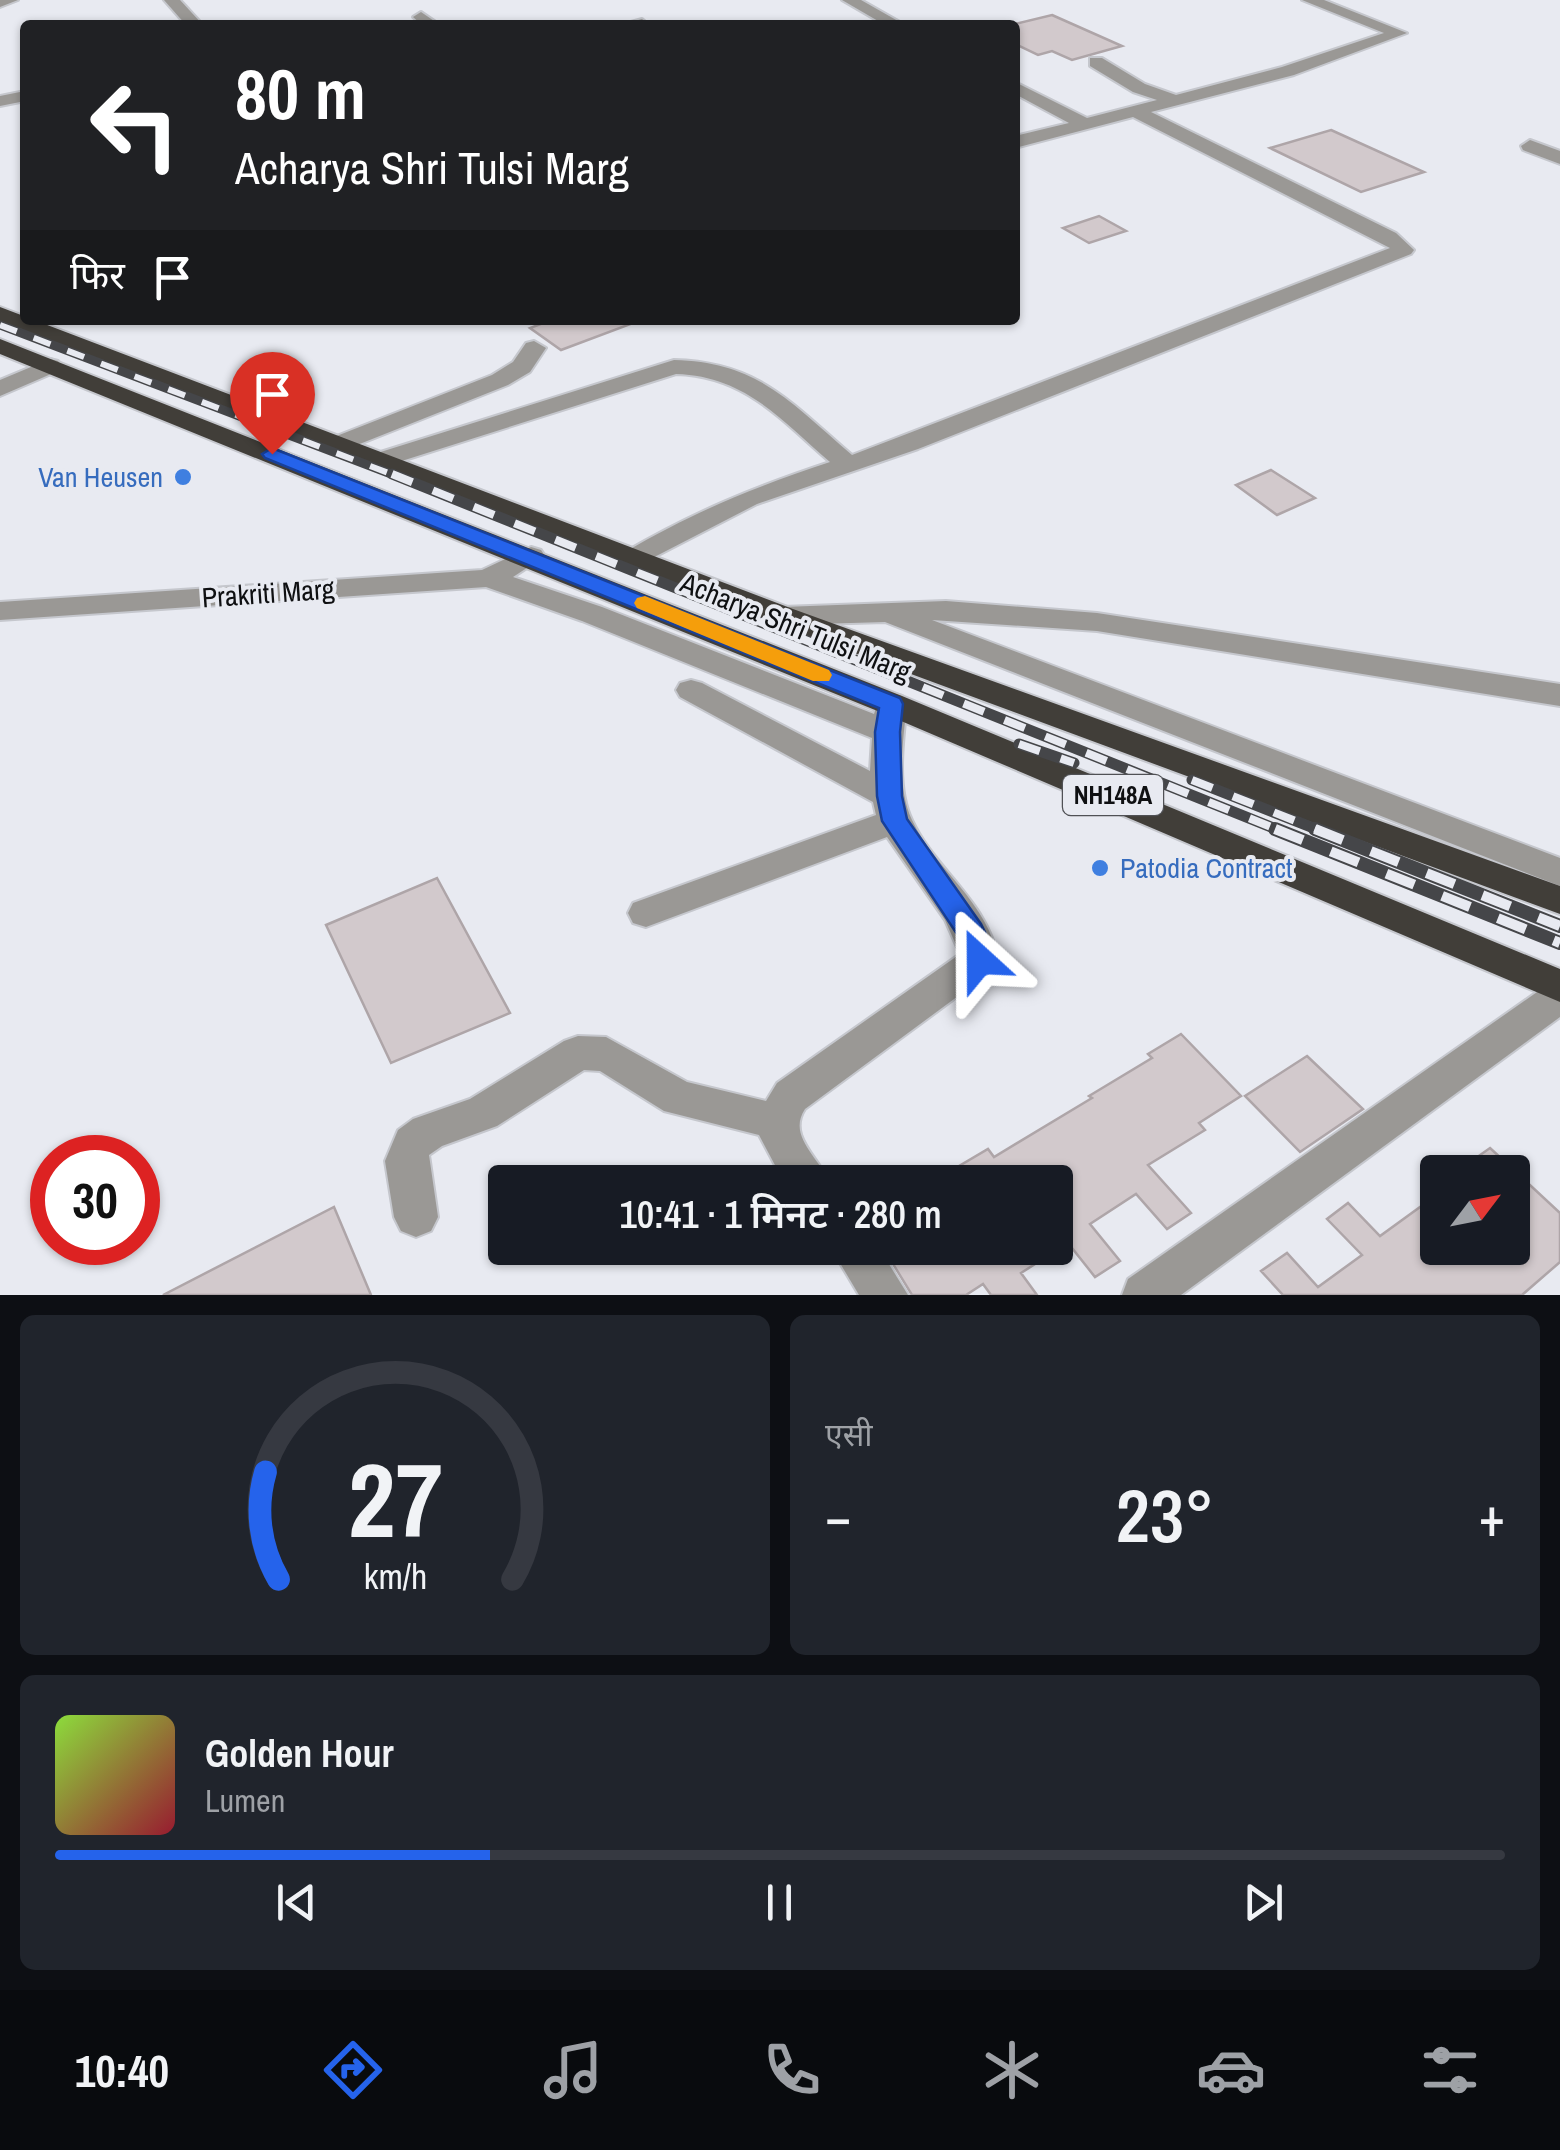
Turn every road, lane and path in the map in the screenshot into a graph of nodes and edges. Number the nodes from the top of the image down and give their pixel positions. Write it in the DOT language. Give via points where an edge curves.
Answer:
graph roads {
  1 [pos="10,0"];
  2 [pos="172,0"];
  3 [pos="850,0"];
  4 [pos="1310,0"];
  5 [pos="0,2"];
  6 [pos="190,20"];
  7 [pos="888,20"];
  8 [pos="1096,62"];
  9 [pos="1020,90"];
  10 [pos="1178,101"];
  11 [pos="1135,112"];
  12 [pos="1084,124"];
  13 [pos="1020,141"];
  14 [pos="1530,146"];
  15 [pos="1560,158"];
  16 [pos="43,325"];
  17 [pos="0,346"];
  18 [pos="534,348"];
  19 [pos="50,366"];
  20 [pos="0,389"];
  21 [pos="338,444"];
  22 [pos="380,460"];
  23 [pos="849,465"];
  24 [pos="556,527"];
  25 [pos="531,556"];
  26 [pos="635,558"];
  27 [pos="488,578"];
  28 [pos="0,611"];
  29 [pos="881,611"];
  30 [pos="784,616"];
  31 [pos="691,690"];
  32 [pos="1560,695"];
  33 [pos="890,718"];
  34 [pos="892,809"];
  35 [pos="1560,872"];
  36 [pos="1560,900"];
  37 [pos="646,913"];
  38 [pos="1560,986"];
  39 [pos="1560,996"];
  40 [pos="775,1121"];
  41 [pos="797,1165"];
  42 [pos="416,1216"];
  43 [pos="865,1265"];
  44 [pos="886,1295"];
  45 [pos="1144,1295"];
  1 -- 5 [label="street"];
  2 -- 6 [label="street"];
  3 -- 7 [label="street"];
  4 -- 10 [label="street" via="1400,33"];
  8 -- 10 [label="street" via="1138,88"];
  9 -- 12 [label="street"];
  10 -- 11 [label="street"];
  11 -- 12 [label="street"];
  11 -- 23 [label="street" via="1404,250"];
  12 -- 13 [label="street"];
  14 -- 15 [label="street"];
  16 -- 21 [label="highway, Acharya Shri Tulsi Marg / NH148A"];
  17 -- 19 [label="highway, Acharya Shri Tulsi Marg / NH148A"];
  18 -- 21 [label="street" via="522,367 500,380"];
  19 -- 20 [label="street"];
  19 -- 25 [label="highway, Acharya Shri Tulsi Marg / NH148A"];
  21 -- 22 [label="highway, Acharya Shri Tulsi Marg / NH148A"];
  22 -- 23 [label="street" via="687,366 756,386"];
  22 -- 24 [label="highway, Acharya Shri Tulsi Marg / NH148A"];
  23 -- 26 [label="street" via="727,508"];
  24 -- 25 [label="highway"];
  24 -- 26 [label="highway, Acharya Shri Tulsi Marg / NH148A"];
  25 -- 27 [label="street, Prakriti Marg"];
  25 -- 33 [label="highway, Acharya Shri Tulsi Marg / NH148A"];
  26 -- 30 [label="highway, Acharya Shri Tulsi Marg / NH148A"];
  27 -- 28 [label="street, Prakriti Marg"];
  27 -- 33 [label="street"];
  29 -- 30 [label="street"];
  29 -- 32 [label="street" via="1097,622"];
  29 -- 35 [label="street"];
  30 -- 36 [label="highway, Acharya Shri Tulsi Marg / NH148A"];
  31 -- 34 [label="street"];
  33 -- 34 [label="street"];
  33 -- 38 [label="highway, Acharya Shri Tulsi Marg / NH148A" via="1194,828"];
  34 -- 37 [label="street"];
  34 -- 40 [label="street" via="971,932 980,960 791,1096"];
  39 -- 45 [label="street"];
  40 -- 41 [label="street"];
  40 -- 42 [label="street" via="678,1098 606,1054 578,1053 483,1113 414,1143 406,1161"];
  43 -- 44 [label="street"];
}
